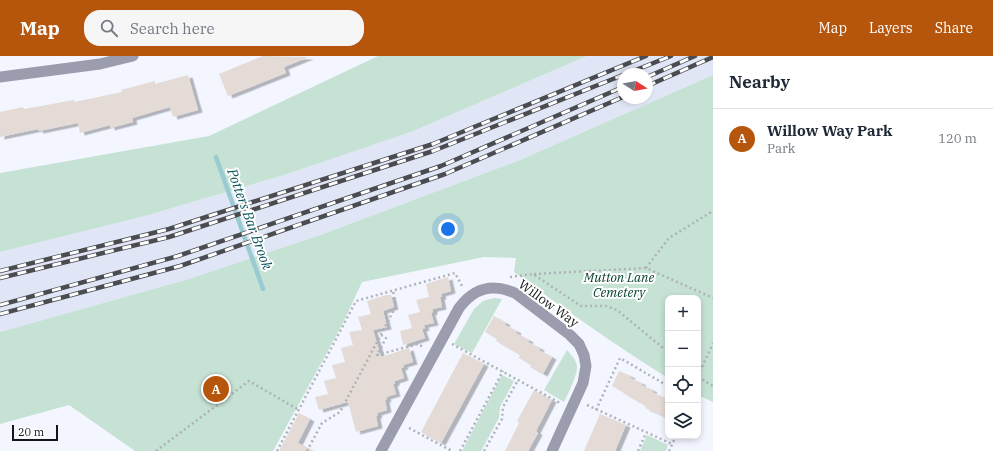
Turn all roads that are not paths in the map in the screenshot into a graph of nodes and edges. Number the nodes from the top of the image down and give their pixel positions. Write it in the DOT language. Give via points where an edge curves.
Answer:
graph roads {
  1 [pos="133,56"];
  2 [pos="0,77"];
  3 [pos="381,451"];
  4 [pos="552,451"];
  1 -- 2 [label="street" via="100,64"];
  3 -- 4 [label="street, Willow Way" via="459,308 470,296 485,288 505,289 515,293 570,335 579,344 584,355 586,366 583,383"];
}
